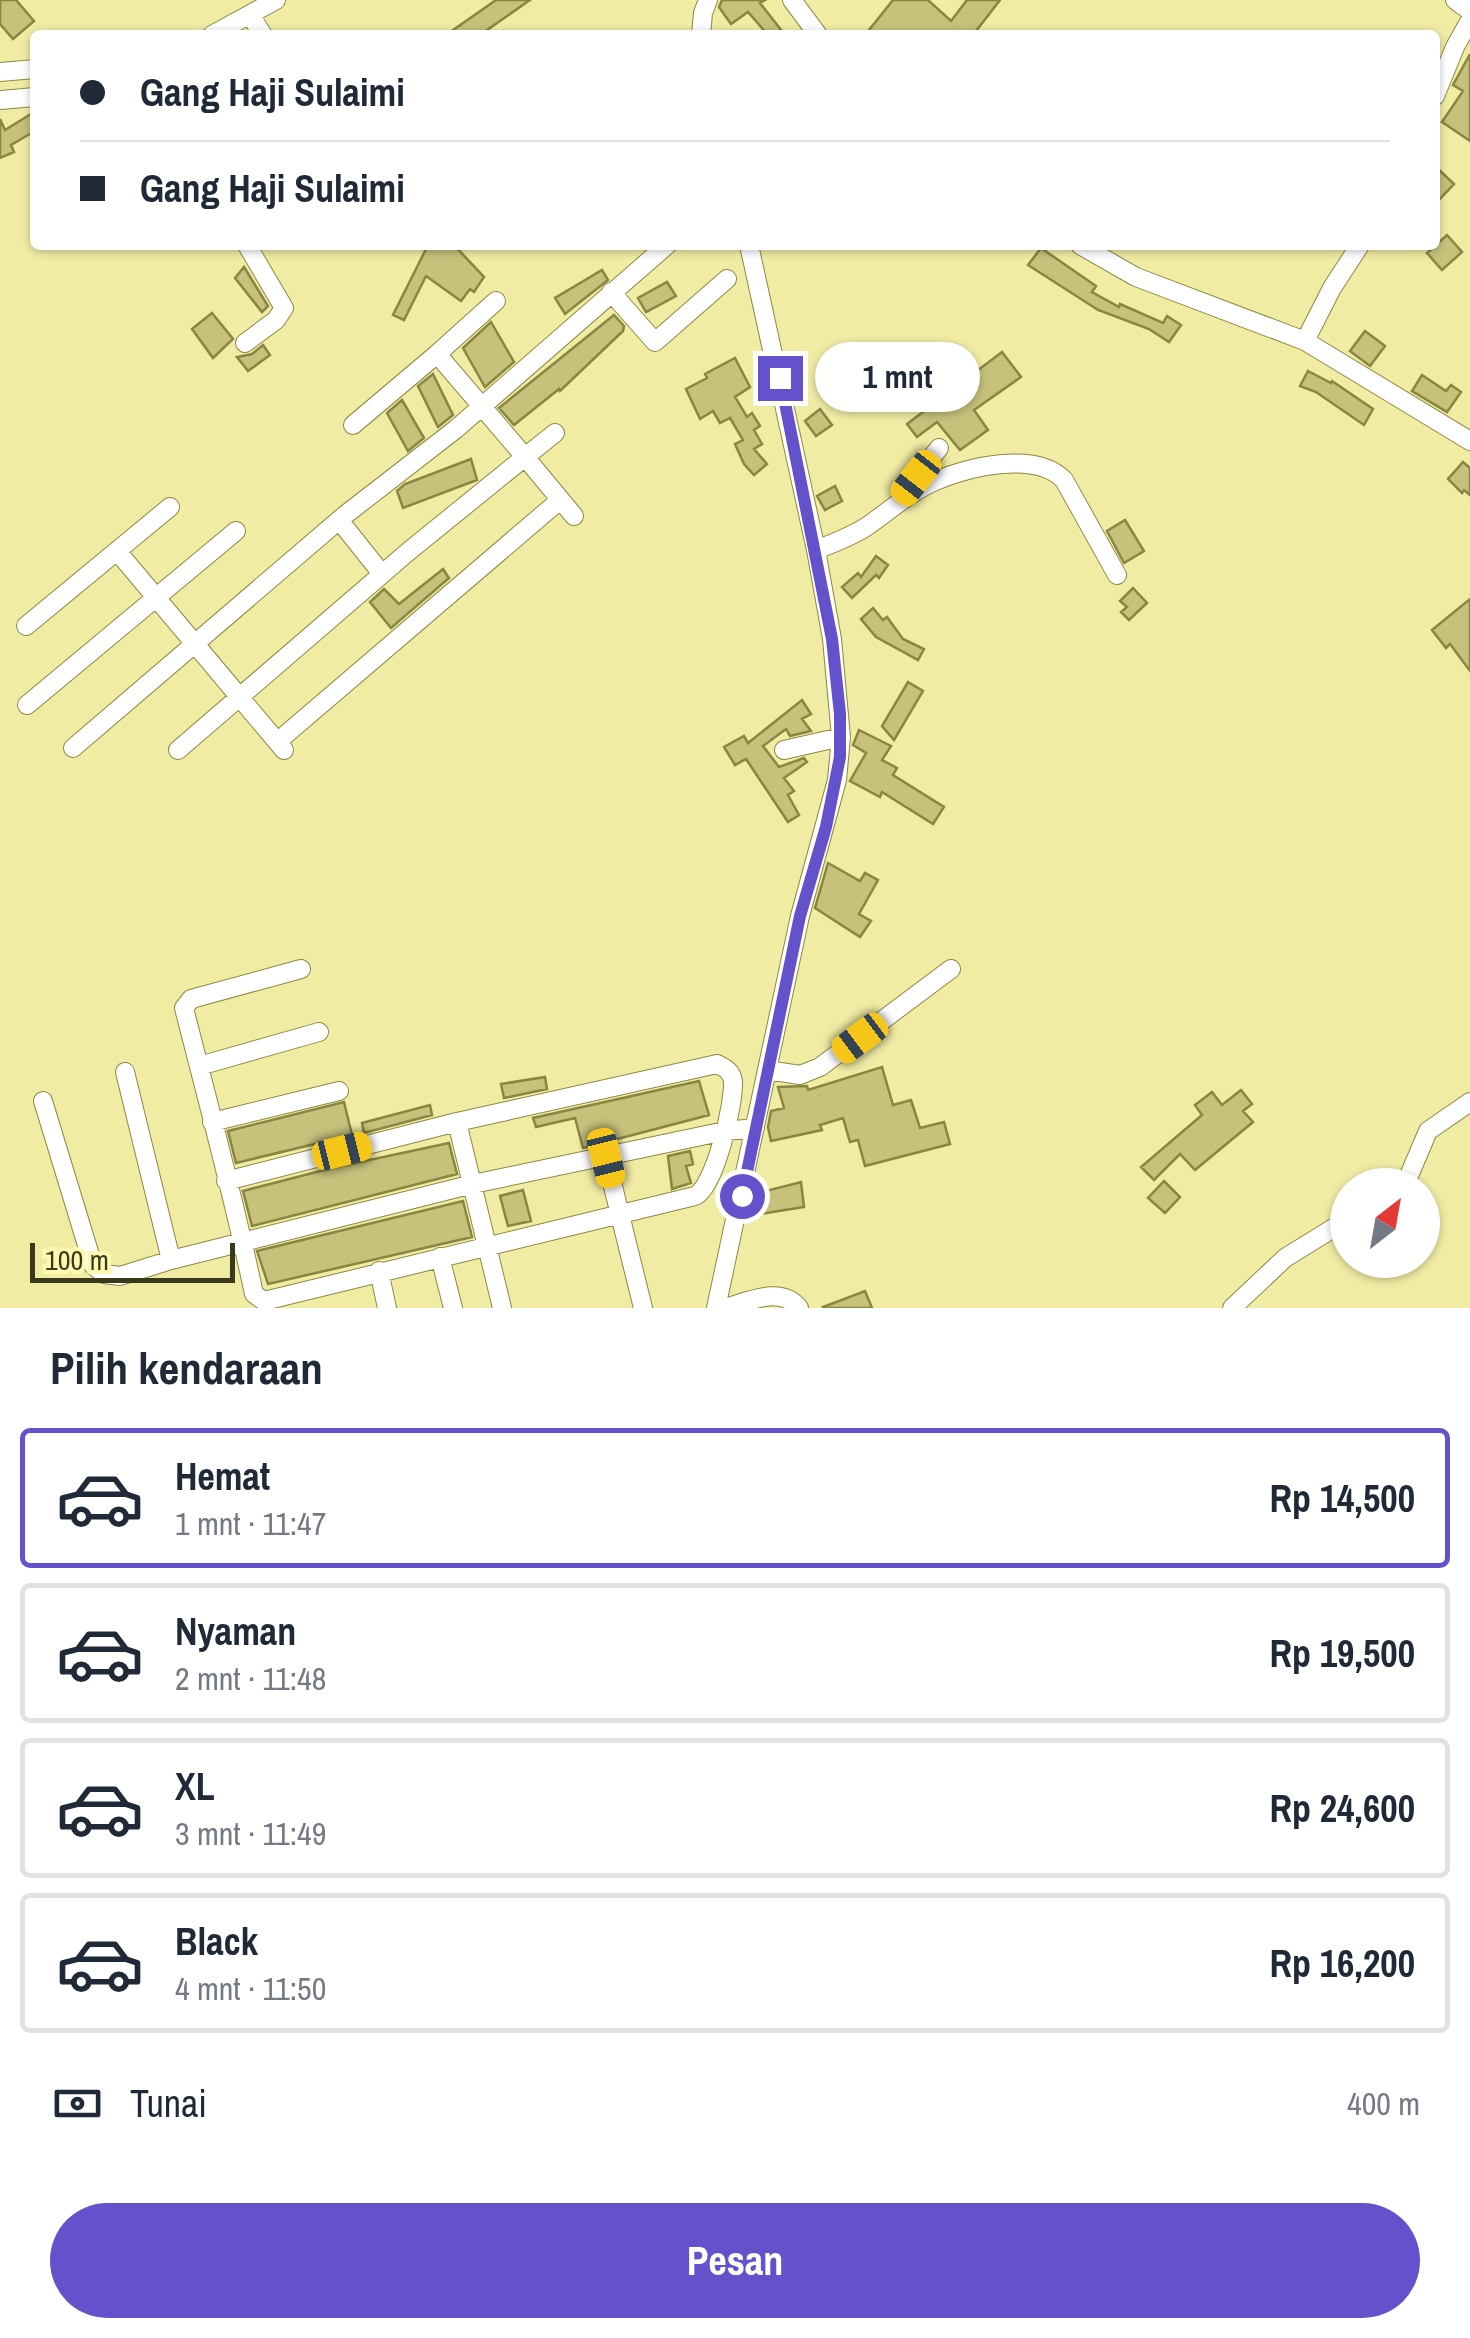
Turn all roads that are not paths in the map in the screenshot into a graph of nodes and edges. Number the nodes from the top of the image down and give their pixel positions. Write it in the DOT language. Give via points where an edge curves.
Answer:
graph roads {
  1 [pos="276,0"];
  2 [pos="708,0"];
  3 [pos="792,0"];
  4 [pos="1455,0"];
  5 [pos="1470,10"];
  6 [pos="1470,20"];
  7 [pos="257,27"];
  8 [pos="702,30"];
  9 [pos="814,30"];
  10 [pos="30,69"];
  11 [pos="0,72"];
  12 [pos="1440,84"];
  13 [pos="30,97"];
  14 [pos="0,100"];
  15 [pos="250,250"];
  16 [pos="661,250"];
  17 [pos="750,250"];
  18 [pos="1089,250"];
  19 [pos="1357,250"];
  20 [pos="727,279"];
  21 [pos="611,292"];
  22 [pos="496,301"];
  23 [pos="1305,341"];
  24 [pos="245,343"];
  25 [pos="438,354"];
  26 [pos="481,406"];
  27 [pos="353,425"];
  28 [pos="555,433"];
  29 [pos="1470,442"];
  30 [pos="939,448"];
  31 [pos="525,458"];
  32 [pos="560,500"];
  33 [pos="170,507"];
  34 [pos="892,507"];
  35 [pos="574,516"];
  36 [pos="338,520"];
  37 [pos="236,531"];
  38 [pos="816,550"];
  39 [pos="117,551"];
  40 [pos="382,574"];
  41 [pos="1117,574"];
  42 [pos="156,598"];
  43 [pos="26,626"];
  44 [pos="195,644"];
  45 [pos="241,699"];
  46 [pos="28,705"];
  47 [pos="841,737"];
  48 [pos="74,748"];
  49 [pos="178,750"];
  50 [pos="784,750"];
  51 [pos="301,969"];
  52 [pos="951,969"];
  53 [pos="320,1032"];
  54 [pos="199,1066"];
  55 [pos="767,1070"];
  56 [pos="125,1072"];
  57 [pos="339,1091"];
  58 [pos="42,1101"];
  59 [pos="1470,1102"];
  60 [pos="212,1122"];
  61 [pos="457,1122"];
  62 [pos="755,1128"];
  63 [pos="725,1131"];
  64 [pos="606,1158"];
  65 [pos="1412,1168"];
  66 [pos="226,1181"];
  67 [pos="473,1184"];
  68 [pos="620,1215"];
  69 [pos="1330,1230"];
  70 [pos="243,1243"];
  71 [pos="488,1246"];
  72 [pos="440,1257"];
  73 [pos="171,1260"];
  74 [pos="379,1271"];
  75 [pos="387,1308"];
  76 [pos="453,1308"];
  77 [pos="502,1308"];
  78 [pos="643,1308"];
  79 [pos="720,1308"];
  80 [pos="800,1308"];
  81 [pos="1232,1308"];
  1 -- 7 [label="street"];
  2 -- 8 [label="street"];
  3 -- 9 [label="street"];
  4 -- 5 [label="street"];
  6 -- 12 [label="street"];
  10 -- 11 [label="street"];
  13 -- 14 [label="street"];
  15 -- 24 [label="street" via="284,308"];
  16 -- 21 [label="street"];
  17 -- 38 [label="street"];
  18 -- 23 [label="street" via="1136,277"];
  19 -- 23 [label="street"];
  20 -- 21 [label="street" via="656,342"];
  21 -- 26 [label="street"];
  22 -- 25 [label="street"];
  23 -- 29 [label="street"];
  25 -- 26 [label="street"];
  25 -- 27 [label="street"];
  26 -- 31 [label="street"];
  26 -- 36 [label="street"];
  28 -- 31 [label="street"];
  30 -- 34 [label="street"];
  31 -- 32 [label="street"];
  31 -- 40 [label="street"];
  32 -- 35 [label="street"];
  32 -- 45 [label="street" via="281,746"];
  33 -- 39 [label="street"];
  34 -- 38 [label="street"];
  34 -- 41 [label="street" via="949,476 1018,462 1044,465 1064,480"];
  36 -- 40 [label="street"];
  36 -- 44 [label="street"];
  37 -- 42 [label="street"];
  38 -- 47 [label="street"];
  39 -- 42 [label="street"];
  39 -- 43 [label="street"];
  40 -- 45 [label="street"];
  42 -- 44 [label="street"];
  42 -- 46 [label="street"];
  44 -- 45 [label="street"];
  44 -- 48 [label="street"];
  45 -- 49 [label="street"];
  47 -- 50 [label="street"];
  47 -- 55 [label="street" via="837,780"];
  51 -- 54 [label="street" via="186,1002"];
  52 -- 55 [label="street" via="820,1068 800,1074"];
  53 -- 54 [label="street"];
  54 -- 60 [label="street"];
  55 -- 62 [label="street"];
  56 -- 73 [label="street"];
  57 -- 60 [label="street"];
  58 -- 73 [label="street" via="93,1265 120,1276"];
  59 -- 65 [label="street" via="1428,1132"];
  60 -- 66 [label="street"];
  61 -- 63 [label="street" via="717,1064 733,1082"];
  61 -- 66 [label="street"];
  61 -- 67 [label="street"];
  62 -- 63 [label="street"];
  62 -- 79 [label="street"];
  63 -- 64 [label="street"];
  63 -- 68 [label="street" via="702,1193"];
  64 -- 67 [label="street"];
  64 -- 68 [label="street"];
  66 -- 70 [label="street"];
  67 -- 70 [label="street"];
  67 -- 71 [label="street"];
  68 -- 71 [label="street"];
  68 -- 78 [label="street"];
  69 -- 81 [label="street" via="1286,1258"];
  70 -- 73 [label="street"];
  70 -- 74 [label="street" via="254,1294 264,1301"];
  71 -- 72 [label="street"];
  71 -- 77 [label="street"];
  72 -- 74 [label="street"];
  72 -- 76 [label="street"];
  74 -- 75 [label="street"];
  79 -- 80 [label="street" via="776,1295"];
}
